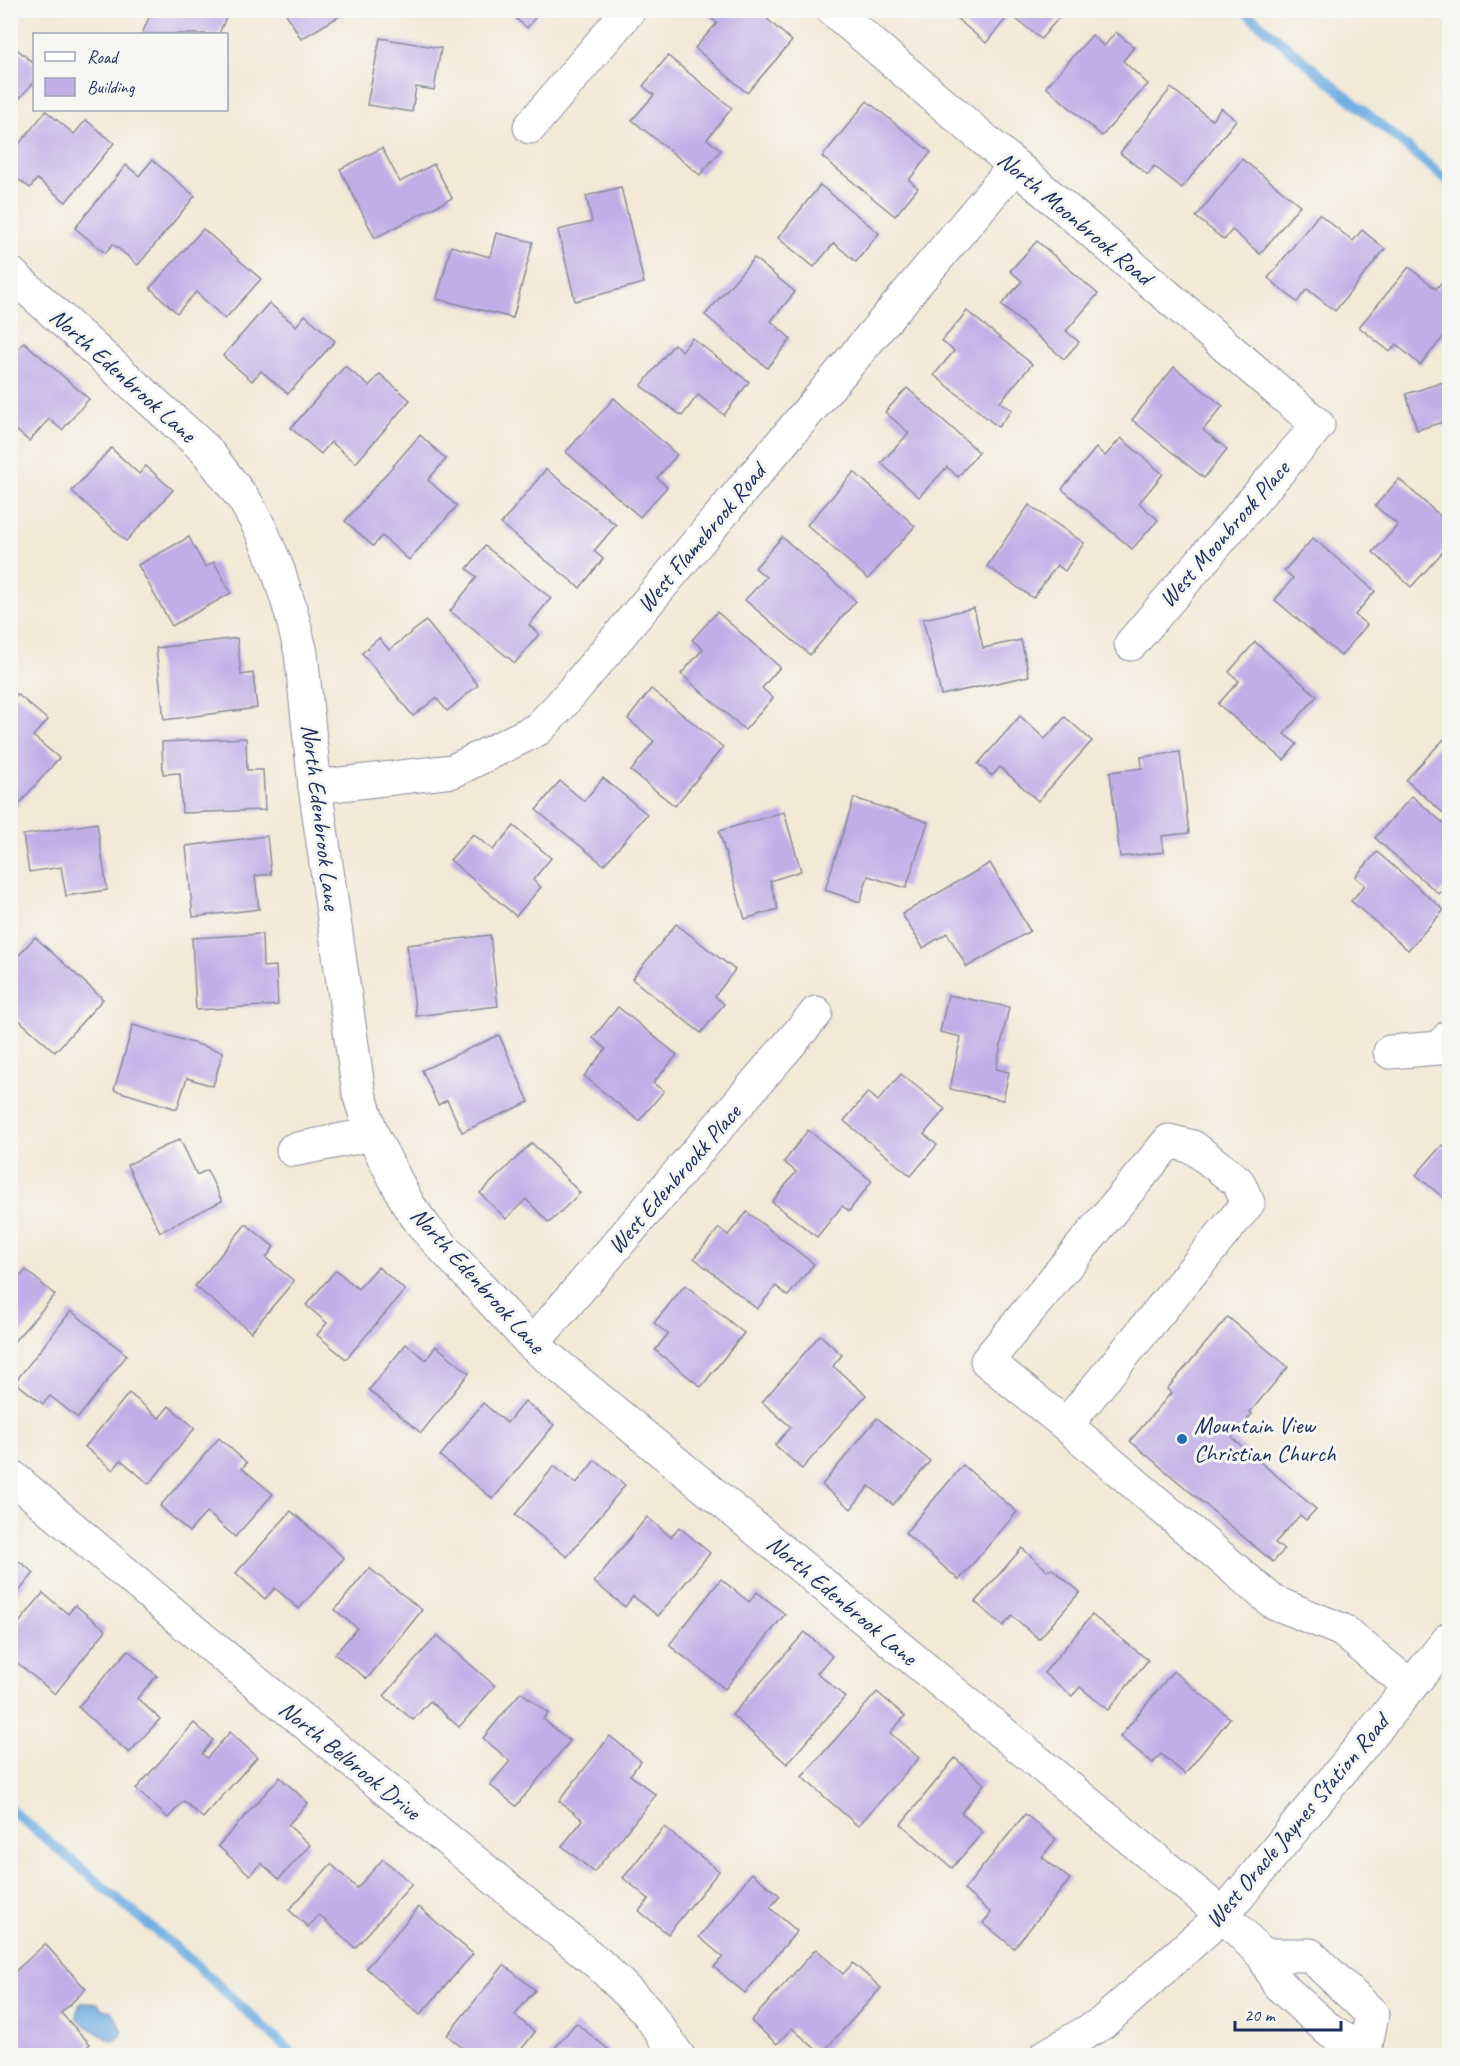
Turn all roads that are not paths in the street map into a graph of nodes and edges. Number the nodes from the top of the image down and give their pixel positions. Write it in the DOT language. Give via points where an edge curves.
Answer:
graph roads {
  1 [pos="629,10"];
  2 [pos="833,10"];
  3 [pos="530,127"];
  4 [pos="1014,166"];
  5 [pos="10,273"];
  6 [pos="1318,425"];
  7 [pos="1131,644"];
  8 [pos="315,787"];
  9 [pos="816,1013"];
  10 [pos="1449,1036"];
  11 [pos="1390,1052"];
  12 [pos="372,1134"];
  13 [pos="293,1150"];
  14 [pos="532,1344"];
  15 [pos="1066,1425"];
  16 [pos="10,1475"];
  17 [pos="1449,1638"];
  18 [pos="1410,1686"];
  19 [pos="1223,1915"];
  20 [pos="1263,1955"];
  21 [pos="1366,2053"];
  22 [pos="678,2055"];
  23 [pos="1046,2055"];
  1 -- 3 [label="street"];
  2 -- 4 [label="street, North Moonbrook Road"];
  4 -- 6 [label="street, North Moonbrook Road"];
  4 -- 8 [label="street, West Flamebrook Road" via="538,729 453,771"];
  5 -- 8 [label="street, North Edenbrook Lane" via="205,449 245,501 278,570 291,612 301,653"];
  6 -- 7 [label="street, West Moonbrook Place"];
  8 -- 12 [label="street, North Edenbrook Lane" via="359,1094"];
  9 -- 14 [label="street, West Edenbrookk Place"];
  10 -- 11 [label="street" via="1439,1048"];
  12 -- 13 [label="street"];
  12 -- 14 [label="street, North Edenbrook Lane" via="409,1206 426,1229"];
  14 -- 19 [label="street, North Edenbrook Lane"];
  15 -- 15 [label="street" via="1248,1203 1238,1182 1193,1147 1169,1141 987,1361"];
  15 -- 18 [label="street" via="1274,1602 1342,1630"];
  16 -- 22 [label="street, North Belbrook Drive" via="599,1964 646,2010"];
  17 -- 18 [label="street, West Oracle Jaynes Station Road"];
  18 -- 19 [label="street, West Oracle Jaynes Station Road"];
  19 -- 20 [label="street, North Edenbrook Lane"];
  19 -- 23 [label="street, West Oracle Jaynes Station Road" via="1102,2023"];
  20 -- 21 [label="street, North Edenbrook Lane" via="1278,1984 1331,2032"];
  20 -- 21 [label="street" via="1310,1955 1372,2014"];
}
